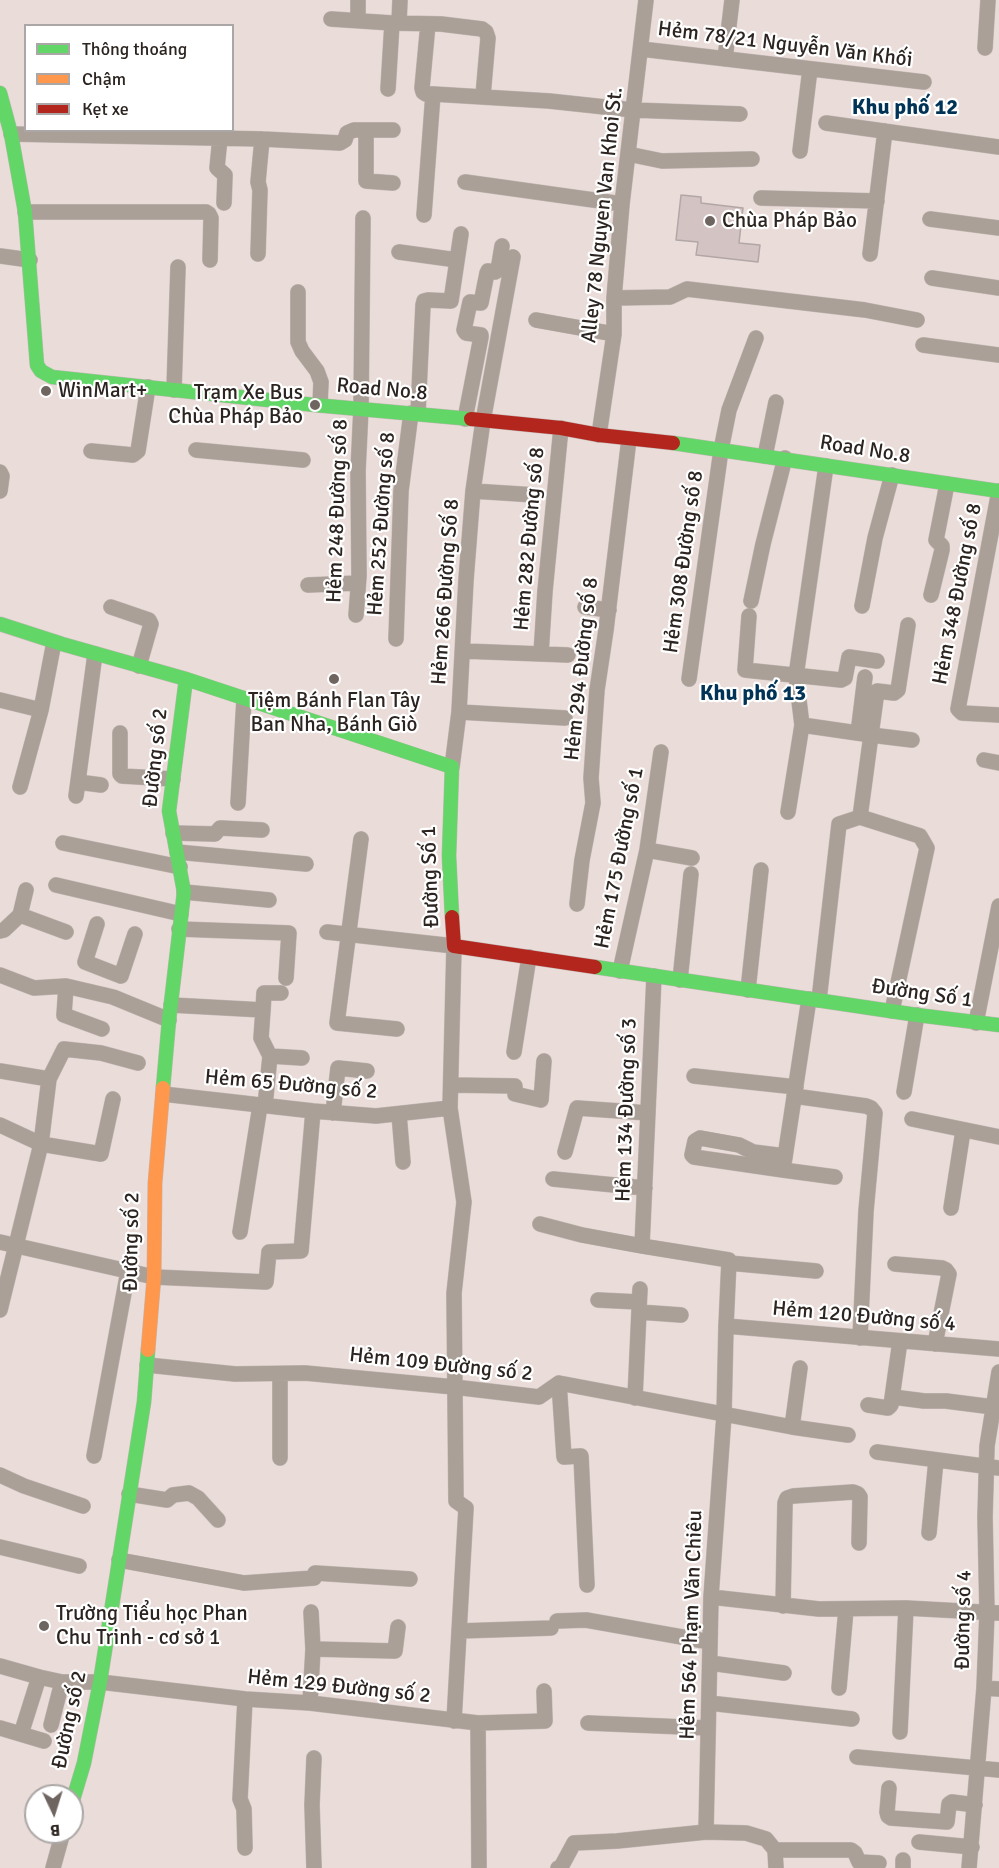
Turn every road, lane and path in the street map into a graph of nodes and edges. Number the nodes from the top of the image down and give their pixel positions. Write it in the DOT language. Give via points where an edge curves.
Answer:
graph roads {
  1 [pos="358,0"];
  2 [pos="400,0"];
  3 [pos="646,0"];
  4 [pos="732,0"];
  5 [pos="988,0"];
  6 [pos="331,19"];
  7 [pos="358,20"];
  8 [pos="396,23"];
  9 [pos="428,24"];
  10 [pos="985,48"];
  11 [pos="641,49"];
  12 [pos="725,59"];
  13 [pos="810,69"];
  14 [pos="924,82"];
  15 [pos="388,89"];
  16 [pos="0,93"];
  17 [pos="433,94"];
  18 [pos="483,96"];
  19 [pos="633,110"];
  20 [pos="740,114"];
  21 [pos="826,123"];
  22 [pos="366,130"];
  23 [pos="393,130"];
  24 [pos="885,131"];
  25 [pos="11,134"];
  26 [pos="220,138"];
  27 [pos="262,140"];
  28 [pos="999,147"];
  29 [pos="800,151"];
  30 [pos="628,154"];
  31 [pos="752,159"];
  32 [pos="465,182"];
  33 [pos="393,183"];
  34 [pos="761,198"];
  35 [pos="877,201"];
  36 [pos="224,203"];
  37 [pos="622,204"];
  38 [pos="25,212"];
  39 [pos="424,214"];
  40 [pos="363,218"];
  41 [pos="930,219"];
  42 [pos="999,228"];
  43 [pos="461,234"];
  44 [pos="502,246"];
  45 [pos="399,252"];
  46 [pos="258,254"];
  47 [pos="870,254"];
  48 [pos="0,256"];
  49 [pos="513,257"];
  50 [pos="30,260"];
  51 [pos="210,260"];
  52 [pos="457,260"];
  53 [pos="178,267"];
  54 [pos="932,278"];
  55 [pos="999,288"];
  56 [pos="298,292"];
  57 [pos="614,298"];
  58 [pos="536,320"];
  59 [pos="917,320"];
  60 [pos="614,334"];
  61 [pos="756,338"];
  62 [pos="923,345"];
  63 [pos="999,355"];
  64 [pos="148,387"];
  65 [pos="174,390"];
  66 [pos="776,402"];
  67 [pos="320,405"];
  68 [pos="362,408"];
  69 [pos="415,413"];
  70 [pos="465,419"];
  71 [pos="483,421"];
  72 [pos="561,428"];
  73 [pos="599,435"];
  74 [pos="629,439"];
  75 [pos="196,450"];
  76 [pos="721,450"];
  77 [pos="91,451"];
  78 [pos="765,456"];
  79 [pos="785,458"];
  80 [pos="303,460"];
  81 [pos="825,466"];
  82 [pos="0,472"];
  83 [pos="892,475"];
  84 [pos="947,484"];
  85 [pos="0,491"];
  86 [pos="473,491"];
  87 [pos="999,491"];
  88 [pos="535,495"];
  89 [pos="358,583"];
  90 [pos="308,585"];
  91 [pos="931,595"];
  92 [pos="862,606"];
  93 [pos="111,607"];
  94 [pos="585,608"];
  95 [pos="609,610"];
  96 [pos="356,615"];
  97 [pos="0,624"];
  98 [pos="908,625"];
  99 [pos="396,639"];
  100 [pos="54,642"];
  101 [pos="463,651"];
  102 [pos="95,654"];
  103 [pos="541,654"];
  104 [pos="568,655"];
  105 [pos="877,661"];
  106 [pos="139,666"];
  107 [pos="796,676"];
  108 [pos="865,677"];
  109 [pos="186,679"];
  110 [pos="689,679"];
  111 [pos="244,699"];
  112 [pos="0,700"];
  113 [pos="41,710"];
  114 [pos="459,712"];
  115 [pos="999,716"];
  116 [pos="565,718"];
  117 [pos="802,725"];
  118 [pos="120,733"];
  119 [pos="864,734"];
  120 [pos="912,740"];
  121 [pos="661,752"];
  122 [pos="452,767"];
  123 [pos="173,779"];
  124 [pos="101,785"];
  125 [pos="20,787"];
  126 [pos="238,803"];
  127 [pos="788,812"];
  128 [pos="860,818"];
  129 [pos="262,830"];
  130 [pos="173,832"];
  131 [pos="361,839"];
  132 [pos="63,843"];
  133 [pos="647,850"];
  134 [pos="692,858"];
  135 [pos="178,860"];
  136 [pos="306,864"];
  137 [pos="760,870"];
  138 [pos="691,874"];
  139 [pos="56,885"];
  140 [pos="26,891"];
  141 [pos="184,892"];
  142 [pos="269,900"];
  143 [pos="577,904"];
  144 [pos="999,906"];
  145 [pos="20,915"];
  146 [pos="180,922"];
  147 [pos="97,924"];
  148 [pos="0,931"];
  149 [pos="66,932"];
  150 [pos="327,932"];
  151 [pos="135,934"];
  152 [pos="349,935"];
  153 [pos="454,946"];
  154 [pos="530,957"];
  155 [pos="620,971"];
  156 [pos="0,975"];
  157 [pos="121,976"];
  158 [pos="654,976"];
  159 [pos="680,980"];
  160 [pos="66,986"];
  161 [pos="748,990"];
  162 [pos="113,997"];
  163 [pos="814,1000"];
  164 [pos="263,1010"];
  165 [pos="892,1011"];
  166 [pos="170,1012"];
  167 [pos="917,1015"];
  168 [pos="976,1023"];
  169 [pos="999,1025"];
  170 [pos="102,1029"];
  171 [pos="397,1029"];
  172 [pos="514,1052"];
  173 [pos="270,1056"];
  174 [pos="302,1058"];
  175 [pos="544,1060"];
  176 [pos="138,1063"];
  177 [pos="0,1071"];
  178 [pos="367,1071"];
  179 [pos="694,1076"];
  180 [pos="48,1079"];
  181 [pos="451,1085"];
  182 [pos="795,1092"];
  183 [pos="904,1092"];
  184 [pos="163,1094"];
  185 [pos="113,1099"];
  186 [pos="262,1106"];
  187 [pos="450,1108"];
  188 [pos="313,1112"];
  189 [pos="333,1113"];
  190 [pos="648,1113"];
  191 [pos="399,1114"];
  192 [pos="912,1119"];
  193 [pos="0,1125"];
  194 [pos="963,1131"];
  195 [pos="999,1137"];
  196 [pos="41,1144"];
  197 [pos="565,1152"];
  198 [pos="403,1162"];
  199 [pos="784,1163"];
  200 [pos="835,1177"];
  201 [pos="553,1179"];
  202 [pos="645,1188"];
  203 [pos="951,1208"];
  204 [pos="540,1224"];
  205 [pos="240,1232"];
  206 [pos="0,1242"];
  207 [pos="16,1246"];
  208 [pos="642,1246"];
  209 [pos="729,1263"];
  210 [pos="895,1264"];
  211 [pos="128,1271"];
  212 [pos="816,1271"];
  213 [pos="154,1277"];
  214 [pos="598,1300"];
  215 [pos="639,1301"];
  216 [pos="0,1310"];
  217 [pos="681,1315"];
  218 [pos="726,1326"];
  219 [pos="860,1338"];
  220 [pos="900,1341"];
  221 [pos="935,1344"];
  222 [pos="999,1349"];
  223 [pos="147,1365"];
  224 [pos="800,1368"];
  225 [pos="999,1372"];
  226 [pos="280,1374"];
  227 [pos="559,1383"];
  228 [pos="454,1387"];
  229 [pos="892,1397"];
  230 [pos="635,1398"];
  231 [pos="868,1405"];
  232 [pos="995,1410"];
  233 [pos="724,1415"];
  234 [pos="792,1427"];
  235 [pos="848,1435"];
  236 [pos="877,1452"];
  237 [pos="94,1456"];
  238 [pos="280,1458"];
  239 [pos="936,1460"];
  240 [pos="992,1467"];
  241 [pos="0,1475"];
  242 [pos="129,1494"];
  243 [pos="83,1506"];
  244 [pos="992,1518"];
  245 [pos="218,1520"];
  246 [pos="929,1533"];
  247 [pos="859,1543"];
  248 [pos="0,1547"];
  249 [pos="119,1560"];
  250 [pos="79,1566"];
  251 [pos="410,1580"];
  252 [pos="587,1585"];
  253 [pos="711,1597"];
  254 [pos="783,1606"];
  255 [pos="906,1608"];
  256 [pos="846,1609"];
  257 [pos="311,1612"];
  258 [pos="993,1612"];
  259 [pos="398,1627"];
  260 [pos="459,1631"];
  261 [pos="710,1642"];
  262 [pos="314,1648"];
  263 [pos="710,1663"];
  264 [pos="0,1666"];
  265 [pos="784,1673"];
  266 [pos="39,1677"];
  267 [pos="62,1682"];
  268 [pos="99,1682"];
  269 [pos="839,1688"];
  270 [pos="991,1688"];
  271 [pos="544,1691"];
  272 [pos="245,1699"];
  273 [pos="310,1703"];
  274 [pos="709,1703"];
  275 [pos="852,1719"];
  276 [pos="454,1721"];
  277 [pos="478,1723"];
  278 [pos="588,1723"];
  279 [pos="51,1725"];
  280 [pos="0,1728"];
  281 [pos="708,1728"];
  282 [pos="900,1732"];
  283 [pos="21,1734"];
  284 [pos="44,1741"];
  285 [pos="857,1757"];
  286 [pos="314,1758"];
  287 [pos="977,1768"];
  288 [pos="999,1770"];
  289 [pos="78,1784"];
  290 [pos="889,1788"];
  291 [pos="975,1805"];
  292 [pos="706,1832"];
  293 [pos="919,1842"];
  294 [pos="60,1844"];
  295 [pos="972,1847"];
  296 [pos="245,1848"];
  297 [pos="775,1850"];
  298 [pos="879,1863"];
  299 [pos="53,1868"];
  300 [pos="314,1868"];
  301 [pos="479,1868"];
  302 [pos="558,1868"];
  303 [pos="776,1868"];
  304 [pos="969,1868"];
  1 -- 7 [label="street"];
  2 -- 8 [label="street"];
  3 -- 11 [label="street, Alley 78 Nguyen Van Khoi St."];
  4 -- 12 [label="street"];
  5 -- 10 [label="street"];
  6 -- 7 [label="street"];
  7 -- 8 [label="street"];
  8 -- 9 [label="street"];
  8 -- 15 [label="street"];
  9 -- 17 [label="street" via="422,88 426,94"];
  9 -- 18 [label="street" via="486,32"];
  11 -- 12 [label="street, Hẻm 78/21 Nguyễn Văn Khối"];
  11 -- 19 [label="street, Alley 78 Nguyen Van Khoi St."];
  12 -- 13 [label="street, Hẻm 78/21 Nguyễn Văn Khối"];
  13 -- 14 [label="street, Hẻm 78/21 Nguyễn Văn Khối"];
  13 -- 29 [label="street"];
  16 -- 25 [label="street, Road No.8"];
  17 -- 18 [label="street"];
  17 -- 39 [label="street"];
  18 -- 19 [label="street"];
  19 -- 20 [label="street"];
  19 -- 30 [label="street, Alley 78 Nguyen Van Khoi St."];
  21 -- 24 [label="street"];
  22 -- 23 [label="street"];
  22 -- 27 [label="street" via="347,133 340,143"];
  22 -- 33 [label="street" via="366,181"];
  24 -- 28 [label="street"];
  24 -- 35 [label="street"];
  25 -- 26 [label="street"];
  25 -- 38 [label="street, Road No.8"];
  26 -- 27 [label="street"];
  26 -- 36 [label="street" via="217,168 225,175"];
  27 -- 46 [label="street"];
  30 -- 31 [label="street" via="662,161"];
  30 -- 37 [label="street, Alley 78 Nguyen Van Khoi St."];
  32 -- 37 [label="street"];
  34 -- 35 [label="street"];
  35 -- 47 [label="street"];
  37 -- 57 [label="street, Alley 78 Nguyen Van Khoi St."];
  38 -- 50 [label="street, Road No.8"];
  38 -- 51 [label="street" via="206,212 211,218"];
  40 -- 68 [label="street, Hẻm 248 Đường số 8"];
  41 -- 42 [label="street"];
  43 -- 52 [label="street"];
  44 -- 70 [label="street" via="498,270 486,273 481,302 470,302 464,330 482,337"];
  45 -- 52 [label="street"];
  48 -- 50 [label="street"];
  49 -- 71 [label="street, Hẻm 266 Đường Số 8"];
  50 -- 64 [label="street, Road No.8" via="37,365 41,371 52,377"];
  52 -- 69 [label="street, Hẻm 252 Đường số 8" via="451,301 424,301"];
  53 -- 65 [label="street"];
  54 -- 55 [label="street"];
  56 -- 67 [label="street" via="298,342 317,370"];
  57 -- 59 [label="street" via="670,297 687,289"];
  57 -- 60 [label="street, Alley 78 Nguyen Van Khoi St."];
  58 -- 60 [label="street"];
  60 -- 73 [label="street, Alley 78 Nguyen Van Khoi St."];
  61 -- 76 [label="street, Hẻm 308 Đường số 8" via="729,410"];
  62 -- 63 [label="street"];
  64 -- 65 [label="street, Road No.8"];
  64 -- 77 [label="street" via="138,451 133,455"];
  65 -- 67 [label="street, Road No.8"];
  66 -- 78 [label="street"];
  67 -- 68 [label="street, Road No.8"];
  68 -- 69 [label="street, Road No.8"];
  68 -- 89 [label="street, Hẻm 248 Đường số 8"];
  69 -- 70 [label="street, Road No.8"];
  69 -- 99 [label="street, Hẻm 252 Đường số 8" via="401,491"];
  70 -- 71 [label="street, Road No.8"];
  71 -- 72 [label="street, Road No.8"];
  71 -- 86 [label="street, Hẻm 266 Đường Số 8"];
  72 -- 73 [label="street, Road No.8"];
  72 -- 103 [label="street, Hẻm 282 Đường số 8"];
  73 -- 74 [label="street, Road No.8"];
  74 -- 76 [label="street, Road No.8"];
  74 -- 95 [label="street, Hẻm 294 Đường số 8"];
  75 -- 80 [label="street"];
  76 -- 78 [label="street, Road No.8"];
  76 -- 110 [label="street, Hẻm 308 Đường số 8"];
  78 -- 79 [label="street, Road No.8"];
  79 -- 81 [label="street, Road No.8"];
  79 -- 107 [label="street" via="750,609 745,670"];
  81 -- 83 [label="street, Road No.8"];
  81 -- 107 [label="street"];
  82 -- 85 [label="street"];
  83 -- 84 [label="street, Road No.8"];
  83 -- 92 [label="street"];
  84 -- 87 [label="street, Road No.8"];
  84 -- 91 [label="street" via="936,540 942,550"];
  86 -- 88 [label="street"];
  86 -- 101 [label="street, Hẻm 266 Đường Số 8"];
  87 -- 115 [label="street, Hẻm 348 Đường số 8" via="958,705 962,713"];
  89 -- 90 [label="street"];
  89 -- 96 [label="street, Hẻm 248 Đường số 8"];
  93 -- 106 [label="street" via="151,624"];
  94 -- 95 [label="street"];
  95 -- 143 [label="street, Hẻm 294 Đường số 8" via="597,690 593,803"];
  97 -- 100 [label="street"];
  98 -- 119 [label="street" via="898,690 877,691"];
  100 -- 102 [label="street"];
  100 -- 113 [label="street"];
  101 -- 103 [label="street"];
  101 -- 114 [label="street, Hẻm 266 Đường Số 8"];
  102 -- 106 [label="street"];
  102 -- 124 [label="street" via="77,789"];
  103 -- 104 [label="street"];
  105 -- 107 [label="street" via="849,657 845,678 841,680"];
  106 -- 109 [label="street"];
  107 -- 117 [label="street"];
  108 -- 119 [label="street"];
  109 -- 111 [label="street"];
  109 -- 123 [label="street, Đường số 2"];
  111 -- 122 [label="street"];
  111 -- 126 [label="street"];
  112 -- 113 [label="street"];
  113 -- 125 [label="street"];
  114 -- 116 [label="street"];
  114 -- 122 [label="street, Hẻm 266 Đường Số 8"];
  117 -- 119 [label="street"];
  117 -- 127 [label="street"];
  118 -- 123 [label="street" via="122,776"];
  119 -- 120 [label="street"];
  119 -- 128 [label="street"];
  121 -- 133 [label="street, Hẻm 175 Đường số 1"];
  122 -- 153 [label="street, Đường Số 1" via="449,856"];
  123 -- 130 [label="street, Đường số 2" via="169,811"];
  128 -- 163 [label="street" via="839,824"];
  128 -- 165 [label="street" via="920,836 927,848"];
  129 -- 130 [label="street"];
  130 -- 135 [label="street, Đường số 2"];
  131 -- 152 [label="street"];
  132 -- 135 [label="street"];
  133 -- 134 [label="street"];
  133 -- 155 [label="street, Hẻm 175 Đường số 1"];
  135 -- 136 [label="street"];
  135 -- 141 [label="street, Đường số 2"];
  137 -- 161 [label="street"];
  138 -- 159 [label="street"];
  139 -- 146 [label="street"];
  140 -- 145 [label="street"];
  141 -- 142 [label="street"];
  141 -- 146 [label="street, Đường số 2"];
  144 -- 168 [label="street"];
  145 -- 148 [label="street"];
  145 -- 149 [label="street"];
  146 -- 164 [label="street" via="289,933 283,986 264,993"];
  146 -- 166 [label="street, Đường số 2"];
  147 -- 157 [label="street" via="85,962"];
  150 -- 152 [label="street"];
  151 -- 157 [label="street"];
  152 -- 153 [label="street"];
  152 -- 171 [label="street" via="337,1023"];
  153 -- 154 [label="street, Đường Số 1"];
  153 -- 181 [label="street"];
  154 -- 155 [label="street, Đường Số 1"];
  154 -- 172 [label="street"];
  155 -- 158 [label="street, Đường Số 1"];
  156 -- 160 [label="street" via="34,988"];
  157 -- 162 [label="street"];
  158 -- 159 [label="street, Đường Số 1"];
  158 -- 190 [label="street, Hẻm 134 Đường số 3"];
  159 -- 161 [label="street, Đường Số 1"];
  160 -- 162 [label="street"];
  160 -- 170 [label="street" via="64,1015"];
  161 -- 163 [label="street, Đường Số 1"];
  162 -- 166 [label="street"];
  163 -- 165 [label="street, Đường Số 1"];
  163 -- 182 [label="street"];
  164 -- 166 [label="street"];
  164 -- 173 [label="street" via="261,1038"];
  165 -- 167 [label="street, Đường Số 1"];
  166 -- 184 [label="street, Đường số 2"];
  167 -- 168 [label="street, Đường Số 1"];
  167 -- 183 [label="street"];
  168 -- 169 [label="street, Đường Số 1"];
  173 -- 174 [label="street"];
  173 -- 186 [label="street"];
  175 -- 181 [label="street" via="541,1100 515,1094 515,1086"];
  176 -- 180 [label="street" via="64,1049"];
  177 -- 180 [label="street"];
  178 -- 189 [label="street" via="338,1068"];
  179 -- 182 [label="street"];
  180 -- 196 [label="street"];
  181 -- 187 [label="street"];
  182 -- 199 [label="street"];
  182 -- 219 [label="street" via="866,1106 875,1113"];
  184 -- 186 [label="street, Hẻm 65 Đường số 2"];
  184 -- 213 [label="street, Đường số 2" via="155,1183"];
  185 -- 196 [label="street" via="101,1154"];
  186 -- 188 [label="street, Hẻm 65 Đường số 2"];
  186 -- 205 [label="street"];
  187 -- 191 [label="street, Hẻm 65 Đường số 2"];
  187 -- 228 [label="street" via="464,1202 454,1293"];
  188 -- 189 [label="street, Hẻm 65 Đường số 2"];
  188 -- 213 [label="street" via="301,1251 268,1252 266,1282"];
  189 -- 191 [label="street, Hẻm 65 Đường số 2"];
  190 -- 197 [label="street" via="577,1108"];
  190 -- 202 [label="street, Hẻm 134 Đường số 3"];
  191 -- 198 [label="street"];
  192 -- 194 [label="street"];
  193 -- 196 [label="street"];
  194 -- 195 [label="street"];
  194 -- 203 [label="street"];
  196 -- 207 [label="street"];
  199 -- 199 [label="street" via="740,1145 700,1138 695,1141 692,1155"];
  199 -- 200 [label="street"];
  201 -- 202 [label="street"];
  202 -- 208 [label="street, Hẻm 134 Đường số 3"];
  204 -- 208 [label="street"];
  206 -- 207 [label="street"];
  207 -- 211 [label="street"];
  207 -- 216 [label="street"];
  208 -- 209 [label="street"];
  209 -- 212 [label="street"];
  209 -- 218 [label="street, Hẻm 564 Phạm Văn Chiêu"];
  210 -- 221 [label="street" via="942,1268 949,1274"];
  211 -- 213 [label="street"];
  211 -- 237 [label="street"];
  213 -- 223 [label="street, Đường số 2"];
  214 -- 215 [label="street"];
  215 -- 217 [label="street"];
  215 -- 230 [label="street"];
  218 -- 219 [label="street, Hẻm 120 Đường số 4"];
  218 -- 233 [label="street, Hẻm 564 Phạm Văn Chiêu"];
  219 -- 220 [label="street, Hẻm 120 Đường số 4"];
  220 -- 221 [label="street, Hẻm 120 Đường số 4"];
  220 -- 229 [label="street"];
  221 -- 222 [label="street, Hẻm 120 Đường số 4"];
  223 -- 226 [label="street, Hẻm 109 Đường số 2" via="235,1374"];
  223 -- 242 [label="street, Đường số 2"];
  224 -- 234 [label="street"];
  225 -- 232 [label="street, Đường số 4"];
  226 -- 228 [label="street, Hẻm 109 Đường số 2"];
  226 -- 238 [label="street"];
  227 -- 228 [label="street, Hẻm 109 Đường số 2" via="539,1397"];
  227 -- 230 [label="street, Hẻm 109 Đường số 2"];
  227 -- 252 [label="street" via="564,1457 581,1456"];
  228 -- 260 [label="street" via="456,1501 466,1508"];
  229 -- 231 [label="street" via="890,1407"];
  229 -- 232 [label="street"];
  230 -- 233 [label="street, Hẻm 109 Đường số 2"];
  232 -- 240 [label="street, Đường số 4" via="987,1446"];
  233 -- 234 [label="street, Hẻm 109 Đường số 2"];
  233 -- 253 [label="street, Hẻm 564 Phạm Văn Chiêu"];
  234 -- 235 [label="street, Hẻm 109 Đường số 2"];
  236 -- 239 [label="street"];
  239 -- 240 [label="street"];
  239 -- 246 [label="street"];
  240 -- 244 [label="street, Đường số 4"];
  241 -- 243 [label="street"];
  242 -- 245 [label="street" via="167,1500 189,1493"];
  242 -- 249 [label="street, Đường số 2"];
  244 -- 258 [label="street, Đường số 4"];
  247 -- 254 [label="street" via="858,1494 787,1498"];
  248 -- 250 [label="street"];
  249 -- 251 [label="street" via="244,1583 314,1578 315,1573"];
  249 -- 268 [label="street, Đường số 2"];
  253 -- 254 [label="street"];
  253 -- 261 [label="street, Hẻm 564 Phạm Văn Chiêu"];
  254 -- 256 [label="street"];
  255 -- 256 [label="street"];
  255 -- 258 [label="street"];
  255 -- 282 [label="street"];
  256 -- 269 [label="street"];
  257 -- 262 [label="street"];
  258 -- 270 [label="street, Đường số 4"];
  259 -- 262 [label="street" via="395,1651"];
  260 -- 261 [label="street" via="586,1620"];
  260 -- 276 [label="street"];
  261 -- 263 [label="street, Hẻm 564 Phạm Văn Chiêu"];
  262 -- 273 [label="street"];
  263 -- 265 [label="street"];
  263 -- 274 [label="street, Hẻm 564 Phạm Văn Chiêu"];
  264 -- 266 [label="street, Hẻm 129 Đường số 2"];
  266 -- 267 [label="street, Hẻm 129 Đường số 2"];
  266 -- 283 [label="street"];
  267 -- 268 [label="street, Hẻm 129 Đường số 2"];
  267 -- 279 [label="street"];
  268 -- 272 [label="street, Hẻm 129 Đường số 2"];
  268 -- 289 [label="street, Đường số 2"];
  270 -- 287 [label="street, Đường số 4"];
  271 -- 277 [label="street, Hẻm 129 Đường số 2" via="545,1721"];
  272 -- 273 [label="street, Hẻm 129 Đường số 2"];
  272 -- 296 [label="street" via="240,1799"];
  273 -- 276 [label="street, Hẻm 129 Đường số 2"];
  274 -- 275 [label="street"];
  274 -- 281 [label="street, Hẻm 564 Phạm Văn Chiêu"];
  276 -- 277 [label="street, Hẻm 129 Đường số 2"];
  277 -- 301 [label="street"];
  278 -- 281 [label="street"];
  280 -- 283 [label="street"];
  281 -- 292 [label="street, Hẻm 564 Phạm Văn Chiêu"];
  283 -- 284 [label="street"];
  285 -- 287 [label="street"];
  286 -- 300 [label="street"];
  287 -- 288 [label="street"];
  287 -- 291 [label="street, Đường số 4"];
  290 -- 291 [label="street" via="887,1812 891,1818 947,1822 952,1802"];
  291 -- 295 [label="street, Đường số 4"];
  292 -- 297 [label="street" via="746,1833 766,1839"];
  292 -- 302 [label="street" via="574,1843"];
  293 -- 295 [label="street"];
  294 -- 299 [label="street"];
  295 -- 304 [label="street, Đường số 4"];
  297 -- 298 [label="street" via="851,1850 859,1862"];
  297 -- 303 [label="street"];
}
